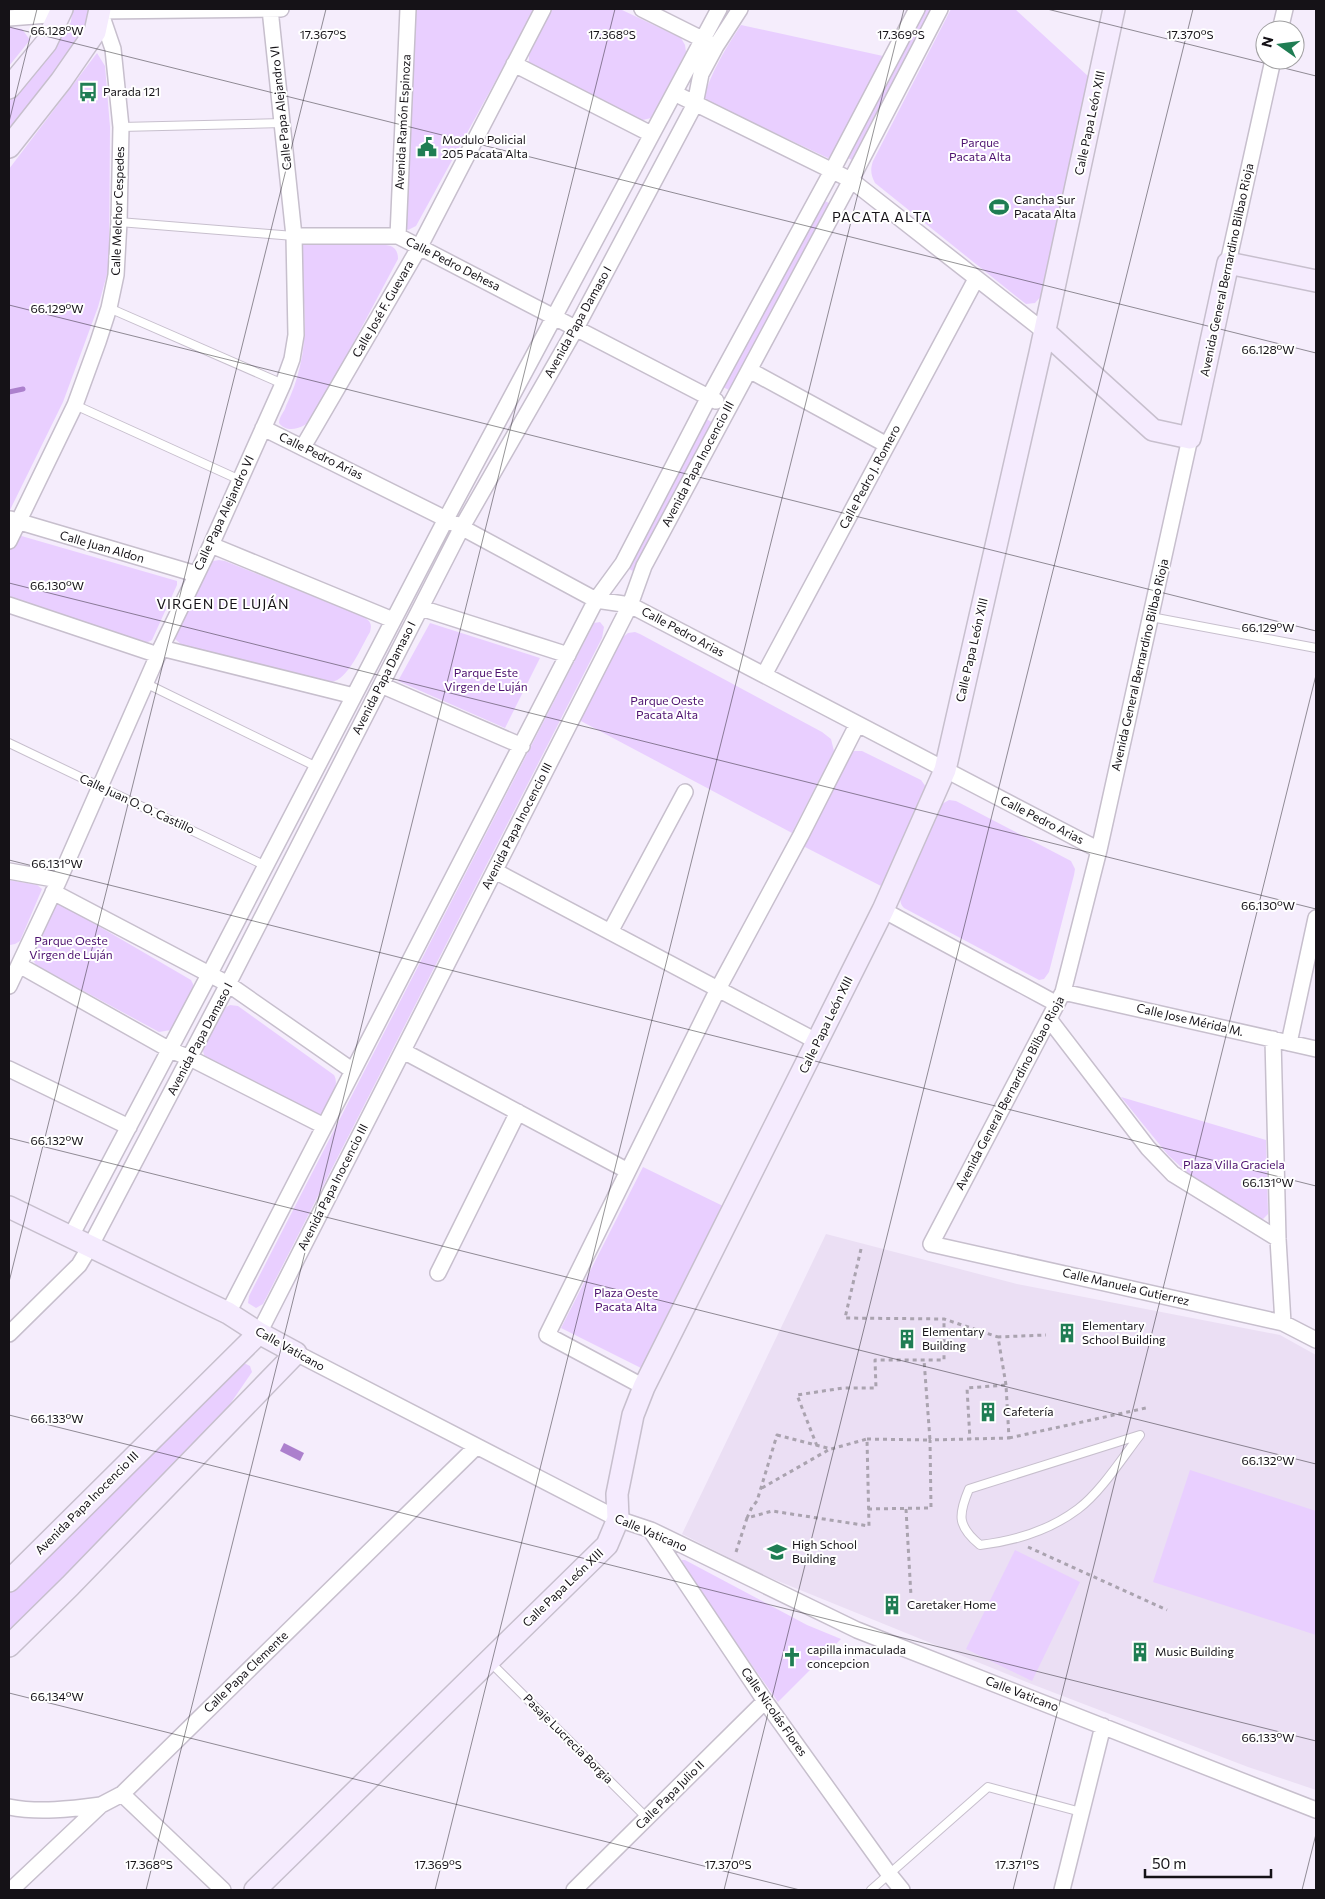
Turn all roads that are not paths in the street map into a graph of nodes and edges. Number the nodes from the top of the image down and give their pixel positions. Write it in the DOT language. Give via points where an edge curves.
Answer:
graph roads {
  1 [pos="274,9"];
  2 [pos="408,9"];
  3 [pos="543,9"];
  4 [pos="642,9"];
  5 [pos="719,9"];
  6 [pos="740,9"];
  7 [pos="917,9"];
  8 [pos="940,9"];
  9 [pos="1114,9"];
  10 [pos="100,10"];
  11 [pos="61,11"];
  12 [pos="9,18"];
  13 [pos="709,43"];
  14 [pos="514,64"];
  15 [pos="1271,70"];
  16 [pos="9,88"];
  17 [pos="674,93"];
  18 [pos="695,104"];
  19 [pos="283,123"];
  20 [pos="121,127"];
  21 [pos="651,134"];
  22 [pos="9,147"];
  23 [pos="832,171"];
  24 [pos="851,180"];
  25 [pos="119,222"];
  26 [pos="294,236"];
  27 [pos="398,236"];
  28 [pos="420,246"];
  29 [pos="1228,263"];
  30 [pos="976,279"];
  31 [pos="1316,282"];
  32 [pos="109,308"];
  33 [pos="554,316"];
  34 [pos="576,328"];
  35 [pos="1045,332"];
  36 [pos="749,370"];
  37 [pos="284,384"];
  38 [pos="709,397"];
  39 [pos="75,404"];
  40 [pos="729,407"];
  41 [pos="263,428"];
  42 [pos="1190,438"];
  43 [pos="888,445"];
  44 [pos="303,447"];
  45 [pos="240,480"];
  46 [pos="446,518"];
  47 [pos="13,521"];
  48 [pos="462,527"];
  49 [pos="9,541"];
  50 [pos="211,545"];
  51 [pos="196,574"];
  52 [pos="596,600"];
  53 [pos="9,604"];
  54 [pos="630,605"];
  55 [pos="421,608"];
  56 [pos="1151,617"];
  57 [pos="393,620"];
  58 [pos="1316,648"];
  59 [pos="159,651"];
  60 [pos="568,654"];
  61 [pos="764,675"];
  62 [pos="145,683"];
  63 [pos="381,685"];
  64 [pos="354,696"];
  65 [pos="857,725"];
  66 [pos="9,743"];
  67 [pos="522,746"];
  68 [pos="317,767"];
  69 [pos="945,770"];
  70 [pos="100,786"];
  71 [pos="685,792"];
  72 [pos="1099,850"];
  73 [pos="266,866"];
  74 [pos="9,871"];
  75 [pos="494,871"];
  76 [pos="56,886"];
  77 [pos="883,910"];
  78 [pos="1316,918"];
  79 [pos="610,932"];
  80 [pos="17,959"];
  81 [pos="210,973"];
  82 [pos="228,984"];
  83 [pos="9,986"];
  84 [pos="718,989"];
  85 [pos="1060,998"];
  86 [pos="1049,1019"];
  87 [pos="1273,1039"];
  88 [pos="818,1042"];
  89 [pos="1289,1043"];
  90 [pos="1316,1049"];
  91 [pos="170,1050"];
  92 [pos="403,1051"];
  93 [pos="190,1058"];
  94 [pos="9,1069"];
  95 [pos="353,1071"];
  96 [pos="518,1112"];
  97 [pos="324,1126"];
  98 [pos="129,1127"];
  99 [pos="628,1170"];
  100 [pos="9,1207"];
  101 [pos="71,1236"];
  102 [pos="1278,1239"];
  103 [pos="931,1244"];
  104 [pos="91,1245"];
  105 [pos="438,1273"];
  106 [pos="228,1312"];
  107 [pos="1283,1322"];
  108 [pos="259,1333"];
  109 [pos="9,1334"];
  110 [pos="1316,1340"];
  111 [pos="296,1353"];
  112 [pos="644,1387"];
  113 [pos="1140,1435"];
  114 [pos="476,1447"];
  115 [pos="618,1519"];
  116 [pos="651,1530"];
  117 [pos="9,1581"];
  118 [pos="9,1646"];
  119 [pos="489,1661"];
  120 [pos="765,1701"];
  121 [pos="1103,1726"];
  122 [pos="122,1794"];
  123 [pos="101,1805"];
  124 [pos="9,1807"];
  125 [pos="1316,1810"];
  126 [pos="1081,1812"];
  127 [pos="648,1818"];
  128 [pos="889,1874"];
  129 [pos="11,1890"];
  130 [pos="223,1890"];
  131 [pos="255,1890"];
  132 [pos="574,1890"];
  133 [pos="872,1890"];
  134 [pos="902,1890"];
  135 [pos="1062,1890"];
  1 -- 10 [label="street"];
  1 -- 19 [label="street, Calle Papa Alejandro VI"];
  2 -- 27 [label="street, Avenida Ramón Espinoza"];
  3 -- 14 [label="street, Calle José F. Guevara"];
  4 -- 13 [label="street"];
  5 -- 13 [label="street, Avenida Papa Damaso I"];
  6 -- 13 [label="street, Avenida Papa Damaso I"];
  7 -- 23 [label="street, Avenida Papa Inocencio III"];
  8 -- 24 [label="street, Avenida Papa Inocencio III"];
  9 -- 35 [label="street, Calle Papa León XIII"];
  10 -- 20 [label="street, Calle Melchor Cespedes" via="113,49"];
  10 -- 22 [label="street" via="95,32"];
  11 -- 12 [label="street"];
  11 -- 16 [label="street" via="46,42"];
  13 -- 17 [label="street, Avenida Papa Damaso I"];
  13 -- 18 [label="street, Avenida Papa Damaso I"];
  14 -- 21 [label="street"];
  14 -- 28 [label="street, Calle José F. Guevara"];
  15 -- 29 [label="street, Avenida General Bernardino Bilbao Rioja"];
  17 -- 18 [label="street"];
  17 -- 21 [label="street, Avenida Papa Damaso I"];
  18 -- 23 [label="street"];
  18 -- 34 [label="street, Avenida Papa Damaso I"];
  19 -- 20 [label="lane"];
  19 -- 26 [label="street, Calle Papa Alejandro VI"];
  20 -- 25 [label="street, Calle Melchor Cespedes"];
  21 -- 33 [label="street, Avenida Papa Damaso I"];
  23 -- 24 [label="street"];
  23 -- 38 [label="street, Avenida Papa Inocencio III"];
  24 -- 30 [label="street"];
  24 -- 36 [label="street, Avenida Papa Inocencio III"];
  25 -- 26 [label="lane, Calle Pedro Dehesa"];
  25 -- 32 [label="street, Calle Melchor Cespedes" via="116,275"];
  26 -- 27 [label="street, Calle Pedro Dehesa"];
  26 -- 37 [label="street, Calle Papa Alejandro VI" via="296,335"];
  27 -- 28 [label="street, Calle Pedro Dehesa"];
  28 -- 33 [label="street, Calle Pedro Dehesa"];
  28 -- 44 [label="street, Calle José F. Guevara"];
  29 -- 31 [label="street"];
  29 -- 42 [label="street, Avenida General Bernardino Bilbao Rioja"];
  30 -- 35 [label="street"];
  30 -- 43 [label="street, Calle Pedro J. Romero"];
  32 -- 37 [label="lane"];
  32 -- 39 [label="street, Calle Melchor Cespedes"];
  33 -- 34 [label="street, Calle Pedro Dehesa"];
  33 -- 46 [label="street, Avenida Papa Damaso I"];
  34 -- 38 [label="street, Calle Pedro Dehesa"];
  34 -- 48 [label="street, Avenida Papa Damaso I"];
  35 -- 42 [label="street" via="1153,430"];
  35 -- 69 [label="street, Calle Papa León XIII"];
  36 -- 40 [label="street, Avenida Papa Inocencio III"];
  36 -- 43 [label="street"];
  37 -- 41 [label="street, Calle Papa Alejandro VI"];
  38 -- 40 [label="street, Calle Pedro Dehesa"];
  38 -- 52 [label="street, Avenida Papa Inocencio III" via="623,563"];
  39 -- 45 [label="lane"];
  39 -- 47 [label="street, Calle Melchor Cespedes"];
  40 -- 54 [label="street, Avenida Papa Inocencio III" via="644,566"];
  41 -- 44 [label="street, Calle Pedro Arias"];
  41 -- 45 [label="street, Calle Papa Alejandro VI"];
  42 -- 56 [label="street, Avenida General Bernardino Bilbao Rioja"];
  43 -- 61 [label="street, Calle Pedro J. Romero"];
  44 -- 46 [label="street, Calle Pedro Arias"];
  45 -- 50 [label="street, Calle Papa Alejandro VI"];
  46 -- 48 [label="street, Calle Pedro Arias"];
  46 -- 57 [label="street, Avenida Papa Damaso I"];
  47 -- 49 [label="street, Calle Melchor Cespedes"];
  47 -- 51 [label="street, Calle Juan Aldon"];
  48 -- 52 [label="street, Calle Pedro Arias"];
  48 -- 55 [label="street, Avenida Papa Damaso I"];
  50 -- 51 [label="street, Calle Papa Alejandro VI"];
  50 -- 57 [label="street"];
  51 -- 59 [label="street, Calle Papa Alejandro VI"];
  52 -- 54 [label="street, Calle Pedro Arias"];
  52 -- 60 [label="street, Avenida Papa Inocencio III"];
  53 -- 59 [label="street"];
  54 -- 61 [label="street, Calle Pedro Arias"];
  54 -- 75 [label="street, Avenida Papa Inocencio III"];
  55 -- 60 [label="street"];
  55 -- 63 [label="street, Avenida Papa Damaso I"];
  56 -- 58 [label="lane"];
  56 -- 72 [label="street, Avenida General Bernardino Bilbao Rioja"];
  57 -- 64 [label="street, Avenida Papa Damaso I"];
  59 -- 62 [label="street, Calle Papa Alejandro VI"];
  59 -- 64 [label="street"];
  60 -- 67 [label="street, Avenida Papa Inocencio III"];
  61 -- 65 [label="street, Calle Pedro Arias"];
  62 -- 68 [label="lane"];
  62 -- 70 [label="street, Calle Papa Alejandro VI"];
  63 -- 67 [label="street"];
  63 -- 82 [label="street, Avenida Papa Damaso I"];
  64 -- 68 [label="street, Avenida Papa Damaso I"];
  65 -- 69 [label="street, Calle Pedro Arias"];
  65 -- 84 [label="street"];
  66 -- 70 [label="lane, Calle Juan O. O. Castillo"];
  67 -- 95 [label="street, Avenida Papa Inocencio III"];
  68 -- 73 [label="street, Avenida Papa Damaso I"];
  69 -- 72 [label="street, Calle Pedro Arias"];
  69 -- 77 [label="street, Calle Papa León XIII"];
  70 -- 73 [label="lane, Calle Juan O. O. Castillo"];
  70 -- 76 [label="street, Calle Papa Alejandro VI"];
  71 -- 79 [label="street"];
  72 -- 85 [label="street, Avenida General Bernardino Bilbao Rioja"];
  73 -- 81 [label="street, Avenida Papa Damaso I"];
  74 -- 76 [label="street"];
  75 -- 79 [label="street"];
  75 -- 92 [label="street, Avenida Papa Inocencio III"];
  76 -- 80 [label="street, Calle Papa Alejandro VI"];
  76 -- 81 [label="street"];
  77 -- 85 [label="street, Calle Jose Mérida M."];
  77 -- 88 [label="street, Calle Papa León XIII"];
  78 -- 89 [label="street"];
  79 -- 84 [label="street"];
  80 -- 83 [label="street, Calle Papa Alejandro VI"];
  80 -- 91 [label="street"];
  81 -- 82 [label="street"];
  81 -- 91 [label="street, Avenida Papa Damaso I"];
  82 -- 93 [label="street, Avenida Papa Damaso I"];
  82 -- 95 [label="street"];
  84 -- 88 [label="street"];
  84 -- 99 [label="street"];
  85 -- 86 [label="street, Avenida General Bernardino Bilbao Rioja"];
  85 -- 87 [label="street, Calle Jose Mérida M."];
  86 -- 102 [label="street" via="1148,1148 1173,1174"];
  86 -- 103 [label="street, Avenida General Bernardino Bilbao Rioja"];
  87 -- 89 [label="street, Calle Jose Mérida M."];
  87 -- 102 [label="street"];
  88 -- 112 [label="street, Calle Papa León XIII"];
  89 -- 90 [label="street, Calle Jose Mérida M."];
  91 -- 93 [label="street"];
  91 -- 98 [label="street, Avenida Papa Damaso I"];
  92 -- 96 [label="street"];
  92 -- 108 [label="street, Avenida Papa Inocencio III"];
  93 -- 97 [label="street"];
  93 -- 104 [label="street, Avenida Papa Damaso I"];
  94 -- 98 [label="street"];
  95 -- 97 [label="street, Avenida Papa Inocencio III"];
  96 -- 99 [label="street"];
  96 -- 105 [label="street"];
  97 -- 106 [label="street, Avenida Papa Inocencio III"];
  98 -- 101 [label="street, Avenida Papa Damaso I"];
  99 -- 112 [label="street" via="547,1335"];
  100 -- 101 [label="street, Calle Vaticano"];
  101 -- 104 [label="street, Calle Vaticano"];
  102 -- 107 [label="street"];
  103 -- 107 [label="street, Calle Manuela Gutierrez"];
  104 -- 106 [label="street, Calle Vaticano"];
  104 -- 109 [label="street, Avenida Papa Damaso I" via="79,1265"];
  106 -- 108 [label="street, Calle Vaticano"];
  107 -- 110 [label="street, Calle Manuela Gutierrez"];
  108 -- 111 [label="street, Calle Vaticano"];
  108 -- 117 [label="street, Avenida Papa Inocencio III"];
  111 -- 114 [label="street, Calle Vaticano"];
  111 -- 118 [label="street"];
  112 -- 115 [label="street, Calle Papa León XIII" via="633,1415 617,1494"];
  113 -- 113 [label="lane" via="969,1488 960,1510 966,1533 980,1545 999,1543 1047,1528 1079,1509 1108,1478"];
  114 -- 115 [label="street, Calle Vaticano"];
  114 -- 122 [label="street, Calle Papa Clemente"];
  115 -- 116 [label="street, Calle Vaticano"];
  115 -- 119 [label="street, Calle Papa León XIII" via="607,1545"];
  116 -- 120 [label="street, Calle Nicolás Flores"];
  116 -- 121 [label="street, Calle Vaticano" via="857,1630"];
  119 -- 127 [label="lane, Pasaje Lucrecia Borgia"];
  119 -- 131 [label="street, Calle Papa León XIII"];
  120 -- 127 [label="street, Calle Papa Julio II"];
  120 -- 128 [label="street, Calle Nicolás Flores"];
  121 -- 125 [label="street, Calle Vaticano"];
  121 -- 126 [label="street"];
  122 -- 123 [label="street, Calle Papa Clemente"];
  122 -- 130 [label="street"];
  123 -- 124 [label="street" via="61,1810"];
  123 -- 129 [label="street, Calle Papa Clemente"];
  126 -- 128 [label="lane" via="988,1787"];
  126 -- 135 [label="street"];
  127 -- 132 [label="street, Calle Papa Julio II"];
  128 -- 133 [label="lane"];
  128 -- 134 [label="street, Calle Nicolás Flores"];
}
